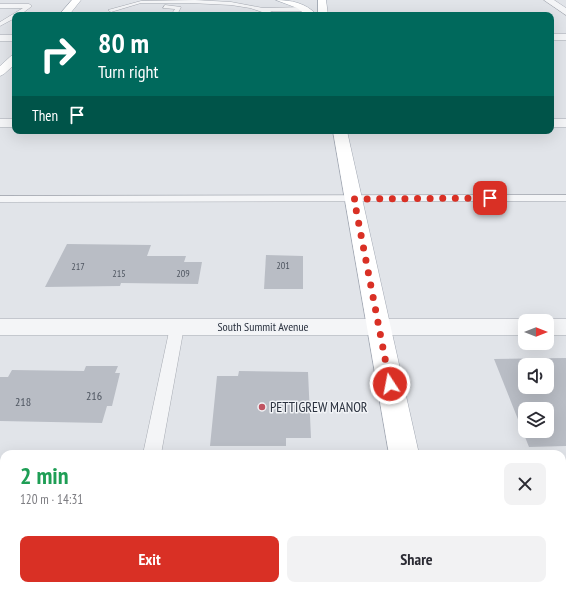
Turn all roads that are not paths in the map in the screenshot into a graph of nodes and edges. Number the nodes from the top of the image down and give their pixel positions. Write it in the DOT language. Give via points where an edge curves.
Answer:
graph roads {
  1 [pos="77,0"];
  2 [pos="280,0"];
  3 [pos="322,0"];
  4 [pos="548,0"];
  5 [pos="168,1"];
  6 [pos="231,2"];
  7 [pos="0,6"];
  8 [pos="165,7"];
  9 [pos="148,9"];
  10 [pos="230,9"];
  11 [pos="265,9"];
  12 [pos="111,10"];
  13 [pos="135,10"];
  14 [pos="156,10"];
  15 [pos="20,12"];
  16 [pos="67,12"];
  17 [pos="169,12"];
  18 [pos="176,12"];
  19 [pos="270,12"];
  20 [pos="309,12"];
  21 [pos="323,12"];
  22 [pos="566,12"];
  23 [pos="12,17"];
  24 [pos="0,24"];
  25 [pos="554,37"];
  26 [pos="566,37"];
  27 [pos="0,38"];
  28 [pos="12,38"];
  29 [pos="12,61"];
  30 [pos="0,72"];
  31 [pos="0,123"];
  32 [pos="12,123"];
  33 [pos="554,123"];
  34 [pos="566,123"];
  35 [pos="341,134"];
  36 [pos="566,198"];
  37 [pos="0,199"];
  38 [pos="354,199"];
  39 [pos="177,327"];
  40 [pos="379,327"];
  41 [pos="518,327"];
  42 [pos="554,327"];
  43 [pos="566,327"];
  44 [pos="0,328"];
  45 [pos="153,450"];
  46 [pos="403,450"];
  1 -- 16 [label="main road"];
  2 -- 20 [label="main road"];
  3 -- 21 [label="main road"];
  4 -- 22 [label="street"];
  5 -- 6 [label="lane"];
  5 -- 8 [label="lane"];
  5 -- 12 [label="lane" via="140,3"];
  6 -- 10 [label="lane"];
  6 -- 11 [label="lane"];
  7 -- 15 [label="lane" via="31,5"];
  8 -- 9 [label="lane"];
  8 -- 18 [label="lane" via="178,7"];
  11 -- 19 [label="lane"];
  11 -- 20 [label="lane"];
  12 -- 13 [label="lane"];
  14 -- 17 [label="lane"];
  23 -- 24 [label="lane"];
  25 -- 26 [label="street"];
  27 -- 28 [label="street"];
  29 -- 30 [label="main road"];
  31 -- 32 [label="street"];
  33 -- 34 [label="street"];
  35 -- 38 [label="main road"];
  36 -- 38 [label="lane"];
  37 -- 38 [label="lane"];
  38 -- 40 [label="main road"];
  39 -- 40 [label="street, South Summit Avenue"];
  39 -- 44 [label="street, South Summit Avenue"];
  39 -- 45 [label="lane"];
  40 -- 41 [label="street, South Summit Avenue"];
  40 -- 46 [label="main road"];
  42 -- 43 [label="street"];
}
